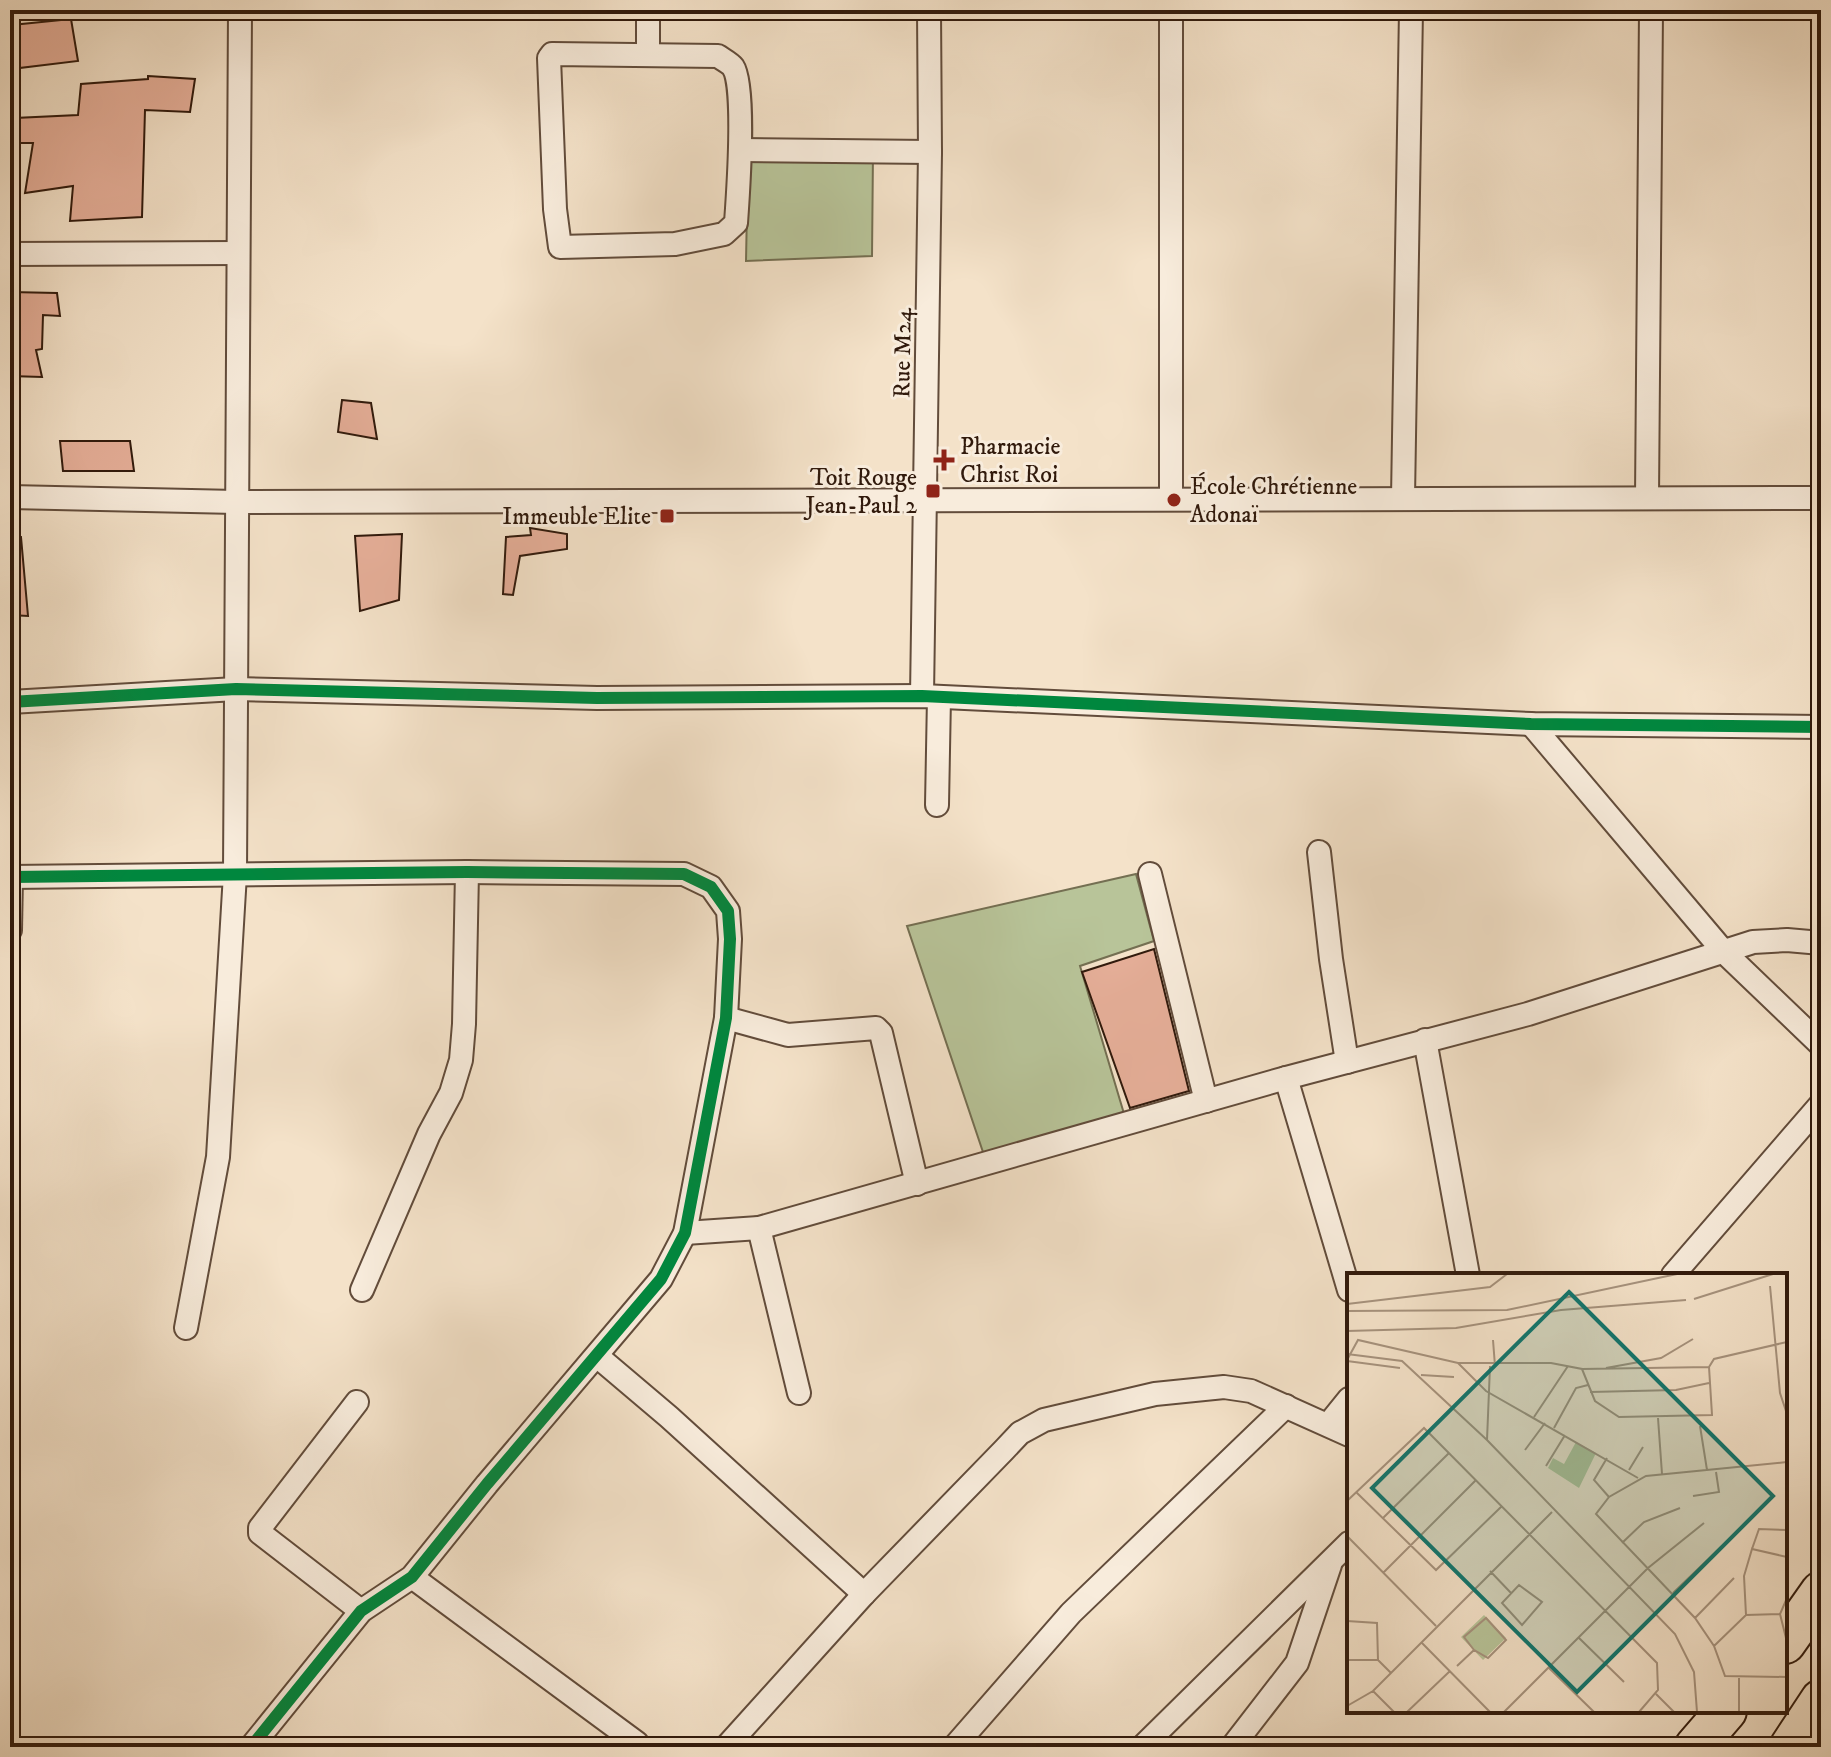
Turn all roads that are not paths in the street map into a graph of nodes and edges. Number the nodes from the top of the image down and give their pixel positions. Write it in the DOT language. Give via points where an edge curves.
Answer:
graph roads {
  1 [pos="240,10"];
  2 [pos="648,10"];
  3 [pos="929,10"];
  4 [pos="1171,10"];
  5 [pos="1411,10"];
  6 [pos="1651,10"];
  7 [pos="648,54"];
  8 [pos="740,150"];
  9 [pos="930,152"];
  10 [pos="238,253"];
  11 [pos="10,254"];
  12 [pos="10,497"];
  13 [pos="1403,498"];
  14 [pos="1647,498"];
  15 [pos="1821,498"];
  16 [pos="926,499"];
  17 [pos="1171,499"];
  18 [pos="236,502"];
  19 [pos="236,689"];
  20 [pos="930,696"];
  21 [pos="10,702"];
  22 [pos="1531,724"];
  23 [pos="1821,727"];
  24 [pos="937,805"];
  25 [pos="1319,852"];
  26 [pos="467,872"];
  27 [pos="235,874"];
  28 [pos="1150,874"];
  29 [pos="10,877"];
  30 [pos="10,930"];
  31 [pos="1821,943"];
  32 [pos="1724,952"];
  33 [pos="726,1018"];
  34 [pos="1425,1040"];
  35 [pos="1821,1045"];
  36 [pos="1347,1062"];
  37 [pos="1286,1078"];
  38 [pos="1206,1101"];
  39 [pos="1821,1104"];
  40 [pos="917,1184"];
  41 [pos="759,1228"];
  42 [pos="685,1233"];
  43 [pos="1468,1273"];
  44 [pos="1675,1273"];
  45 [pos="1347,1283"];
  46 [pos="362,1290"];
  47 [pos="186,1328"];
  48 [pos="597,1356"];
  49 [pos="799,1393"];
  50 [pos="1347,1401"];
  51 [pos="357,1402"];
  52 [pos="1286,1406"];
  53 [pos="1328,1425"];
  54 [pos="1347,1434"];
  55 [pos="1347,1545"];
  56 [pos="1331,1560"];
  57 [pos="412,1577"];
  58 [pos="1821,1592"];
  59 [pos="864,1594"];
  60 [pos="361,1611"];
  61 [pos="1787,1640"];
  62 [pos="1821,1700"];
  63 [pos="1724,1713"];
  64 [pos="637,1743"];
  65 [pos="251,1747"];
  66 [pos="726,1747"];
  67 [pos="954,1747"];
  68 [pos="1142,1747"];
  69 [pos="1232,1747"];
  70 [pos="1695,1747"];
  71 [pos="1790,1747"];
  1 -- 10 [label="street"];
  2 -- 7 [label="street"];
  3 -- 9 [label="street, Rue M24"];
  4 -- 17 [label="street"];
  5 -- 13 [label="street"];
  6 -- 14 [label="street"];
  7 -- 8 [label="street" via="718,56 732,66 738,81"];
  7 -- 8 [label="street" via="549,58 560,247 675,244 724,234 736,223"];
  8 -- 9 [label="street"];
  9 -- 16 [label="street, Rue M24"];
  10 -- 11 [label="street"];
  10 -- 18 [label="street"];
  12 -- 18 [label="street"];
  13 -- 14 [label="street"];
  13 -- 17 [label="street"];
  14 -- 15 [label="street"];
  16 -- 17 [label="street"];
  16 -- 18 [label="street"];
  16 -- 20 [label="street, Rue M24"];
  18 -- 19 [label="street"];
  19 -- 20 [label="street" via="597,698"];
  19 -- 21 [label="street"];
  19 -- 27 [label="street"];
  20 -- 22 [label="street"];
  20 -- 24 [label="street, Rue M24"];
  22 -- 23 [label="street"];
  22 -- 32 [label="street"];
  25 -- 36 [label="street"];
  26 -- 27 [label="street"];
  26 -- 33 [label="street" via="684,874 711,887 728,911"];
  26 -- 46 [label="street" via="461,1060"];
  27 -- 29 [label="street"];
  27 -- 47 [label="street" via="218,1157"];
  28 -- 38 [label="street"];
  29 -- 30 [label="street"];
  31 -- 32 [label="street" via="1753,942"];
  32 -- 34 [label="street" via="1528,1014"];
  32 -- 35 [label="street"];
  33 -- 40 [label="street" via="788,1035 876,1028"];
  33 -- 42 [label="street"];
  34 -- 36 [label="street"];
  34 -- 43 [label="street"];
  36 -- 37 [label="street"];
  37 -- 38 [label="street"];
  37 -- 45 [label="street"];
  38 -- 40 [label="street"];
  39 -- 44 [label="street"];
  40 -- 41 [label="street"];
  41 -- 42 [label="street"];
  41 -- 49 [label="street"];
  42 -- 48 [label="street" via="661,1279"];
  48 -- 57 [label="street"];
  48 -- 59 [label="street"];
  50 -- 53 [label="street"];
  51 -- 60 [label="street" via="260,1533"];
  52 -- 53 [label="street"];
  52 -- 59 [label="street" via="1251,1391 1224,1387 1155,1394 1044,1420 1020,1433"];
  52 -- 67 [label="street" via="1071,1613"];
  53 -- 54 [label="street"];
  55 -- 56 [label="street"];
  56 -- 68 [label="street"];
  56 -- 69 [label="street" via="1297,1663"];
  57 -- 60 [label="street"];
  57 -- 64 [label="street"];
  58 -- 61 [label="highway"];
  59 -- 66 [label="street"];
  60 -- 65 [label="street"];
  62 -- 71 [label="highway"];
  63 -- 70 [label="highway"];
}
